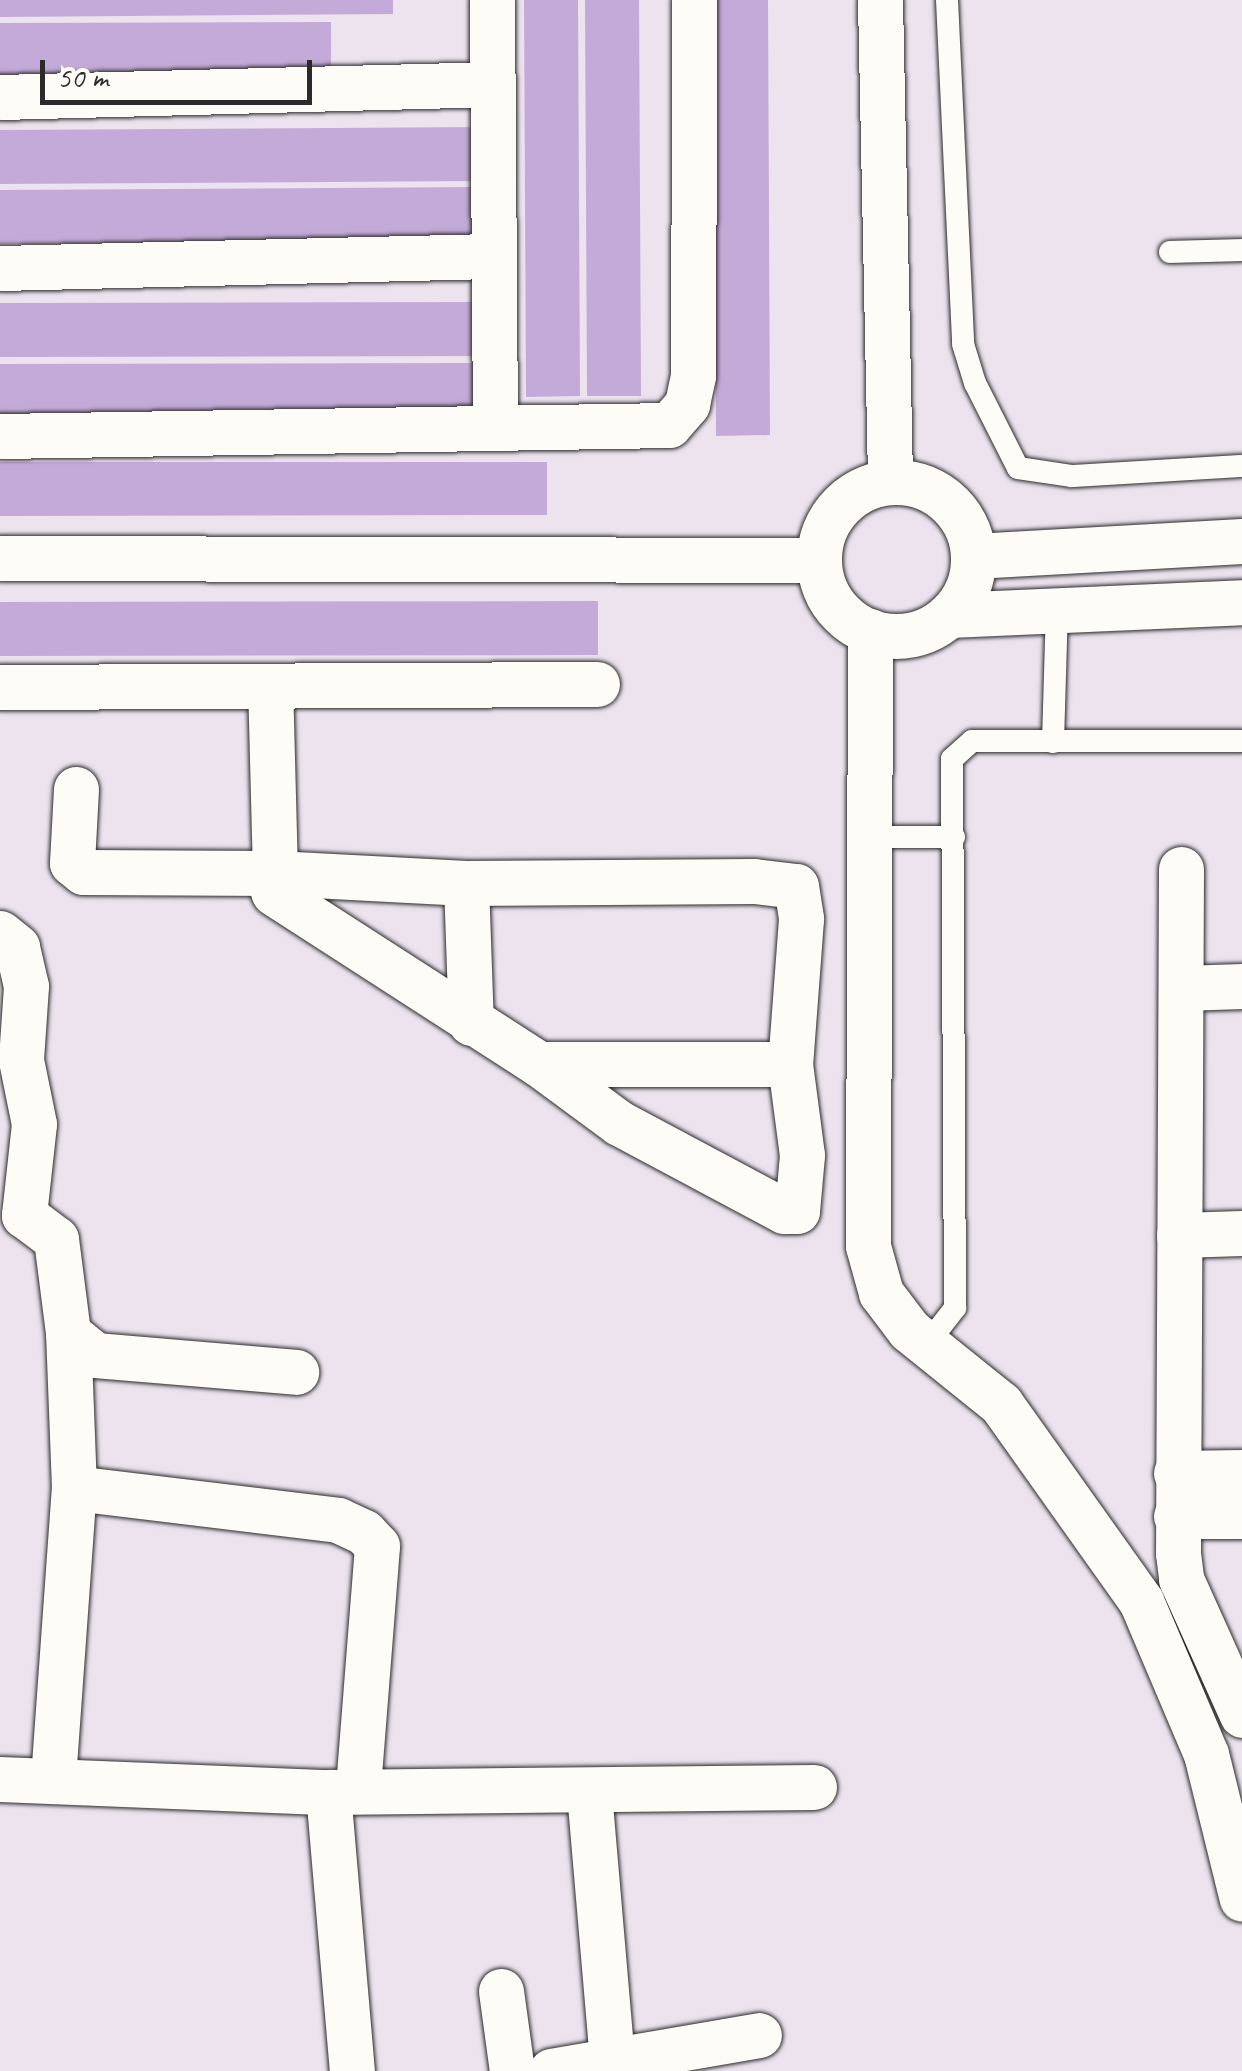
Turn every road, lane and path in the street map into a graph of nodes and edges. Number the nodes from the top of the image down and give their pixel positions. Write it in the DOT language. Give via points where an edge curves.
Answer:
graph roads {
  1 [pos="492,0"];
  2 [pos="694,0"];
  3 [pos="880,0"];
  4 [pos="948,0"];
  5 [pos="492,84"];
  6 [pos="0,97"];
  7 [pos="1242,250"];
  8 [pos="1170,252"];
  9 [pos="492,256"];
  10 [pos="0,268"];
  11 [pos="495,425"];
  12 [pos="0,436"];
  13 [pos="1242,466"];
  14 [pos="890,482"];
  15 [pos="1242,541"];
  16 [pos="974,556"];
  17 [pos="0,558"];
  18 [pos="816,560"];
  19 [pos="1242,602"];
  20 [pos="1056,610"];
  21 [pos="950,615"];
  22 [pos="870,631"];
  23 [pos="597,684"];
  24 [pos="0,688"];
  25 [pos="270,688"];
  26 [pos="1242,741"];
  27 [pos="1053,742"];
  28 [pos="76,789"];
  29 [pos="870,837"];
  30 [pos="954,837"];
  31 [pos="1181,869"];
  32 [pos="275,873"];
  33 [pos="466,883"];
  34 [pos="0,933"];
  35 [pos="1242,986"];
  36 [pos="1182,988"];
  37 [pos="471,1023"];
  38 [pos="540,1064"];
  39 [pos="790,1064"];
  40 [pos="802,1155"];
  41 [pos="868,1158"];
  42 [pos="1242,1233"];
  43 [pos="1180,1235"];
  44 [pos="68,1333"];
  45 [pos="927,1344"];
  46 [pos="296,1372"];
  47 [pos="1242,1472"];
  48 [pos="74,1488"];
  49 [pos="1176,1494"];
  50 [pos="1242,1516"];
  51 [pos="1242,1715"];
  52 [pos="0,1779"];
  53 [pos="53,1780"];
  54 [pos="814,1787"];
  55 [pos="343,1791"];
  56 [pos="589,1792"];
  57 [pos="1242,1899"];
  58 [pos="501,1990"];
  59 [pos="759,2036"];
  60 [pos="613,2065"];
  61 [pos="352,2071"];
  62 [pos="512,2071"];
  63 [pos="551,2071"];
  1 -- 5 [label="street"];
  2 -- 11 [label="street" via="693,376 686,404 669,425"];
  3 -- 14 [label="street"];
  4 -- 13 [label="lane" via="963,344 975,384 1018,468 1072,476"];
  5 -- 6 [label="street"];
  5 -- 9 [label="street"];
  7 -- 8 [label="lane"];
  9 -- 10 [label="street"];
  9 -- 11 [label="street"];
  11 -- 12 [label="street"];
  14 -- 16 [label="street" via="915,483 948,503 969,532"];
  14 -- 18 [label="street" via="844,500 828,520"];
  15 -- 16 [label="street"];
  16 -- 21 [label="street" via="963,598"];
  17 -- 18 [label="street"];
  18 -- 22 [label="street" via="838,612"];
  19 -- 20 [label="street"];
  20 -- 21 [label="street"];
  20 -- 27 [label="lane"];
  21 -- 22 [label="street" via="905,636"];
  22 -- 29 [label="street"];
  23 -- 25 [label="street"];
  24 -- 25 [label="street"];
  25 -- 32 [label="street"];
  26 -- 27 [label="lane"];
  27 -- 30 [label="lane" via="960,746 952,759"];
  28 -- 32 [label="street" via="72,863 83,872"];
  29 -- 30 [label="lane"];
  29 -- 41 [label="street"];
  30 -- 45 [label="lane" via="956,1308"];
  31 -- 36 [label="street"];
  32 -- 33 [label="street"];
  32 -- 37 [label="street" via="274,893"];
  33 -- 37 [label="street"];
  33 -- 39 [label="street" via="796,886 801,919"];
  34 -- 44 [label="street" via="17,948 26,986 21,1060 34,1124 24,1216 56,1239"];
  35 -- 36 [label="street"];
  36 -- 43 [label="street"];
  37 -- 38 [label="street"];
  38 -- 39 [label="street"];
  38 -- 40 [label="street" via="619,1123 784,1211 797,1211 802,1200"];
  39 -- 40 [label="street"];
  40 -- 41 [label="street"];
  41 -- 45 [label="street" via="868,1246 881,1293"];
  42 -- 43 [label="street"];
  43 -- 49 [label="street"];
  44 -- 46 [label="street" via="95,1355"];
  44 -- 48 [label="street"];
  45 -- 57 [label="street" via="1001,1404 1141,1601 1206,1754"];
  47 -- 49 [label="street"];
  48 -- 53 [label="street"];
  48 -- 55 [label="street" via="338,1520 377,1546"];
  49 -- 50 [label="street"];
  49 -- 51 [label="street" via="1181,1578"];
  52 -- 53 [label="street"];
  53 -- 55 [label="street"];
  54 -- 56 [label="street"];
  55 -- 56 [label="street"];
  55 -- 61 [label="street"];
  56 -- 60 [label="street"];
  58 -- 62 [label="street"];
  59 -- 60 [label="street"];
  60 -- 63 [label="street"];
}
